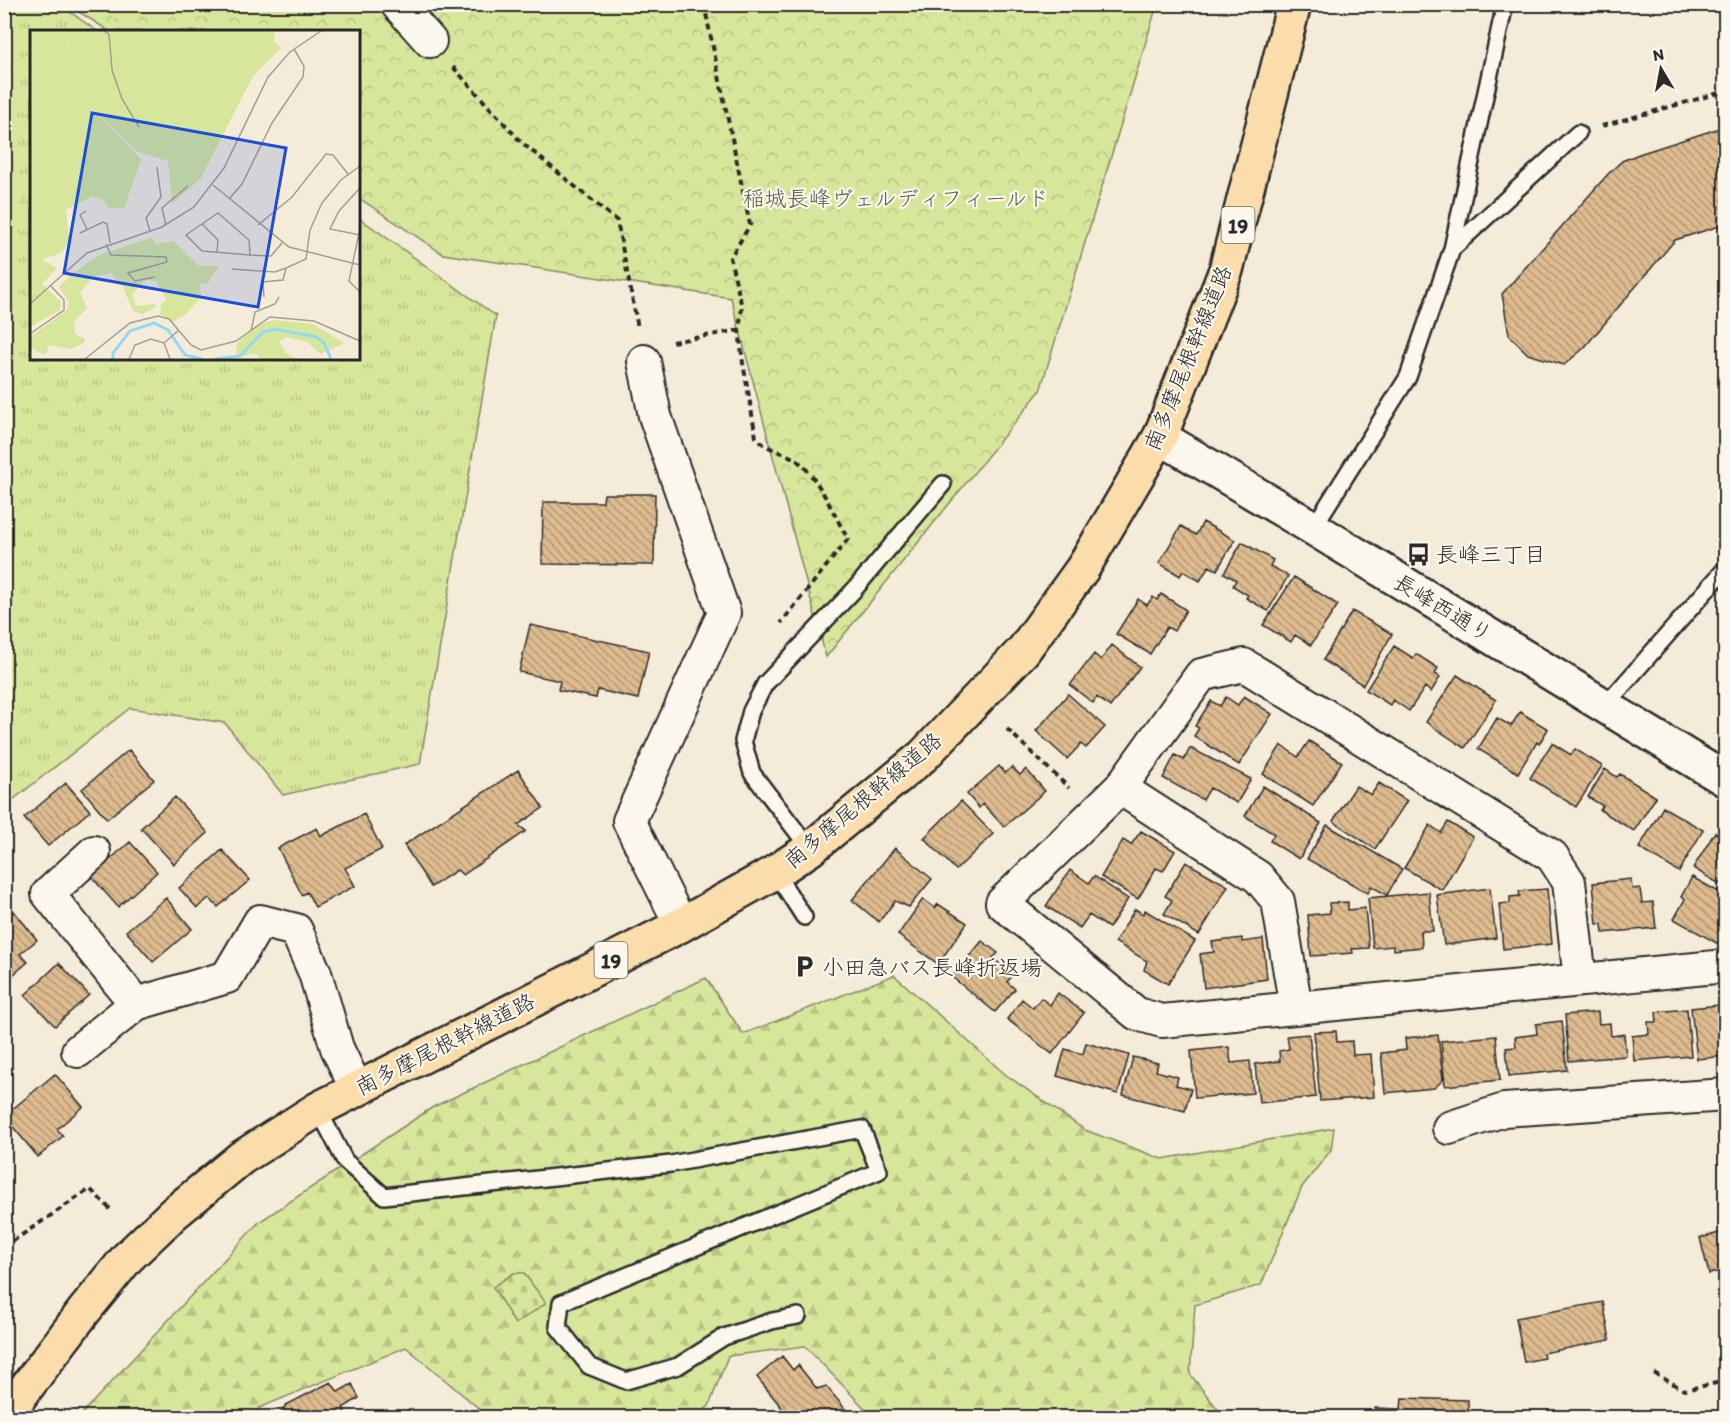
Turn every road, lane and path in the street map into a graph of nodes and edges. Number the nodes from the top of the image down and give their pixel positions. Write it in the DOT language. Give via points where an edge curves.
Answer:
graph roads {
  1 [pos="397,4"];
  2 [pos="704,4"];
  3 [pos="1294,4"];
  4 [pos="1505,4"];
  5 [pos="430,41"];
  6 [pos="1725,91"];
  7 [pos="1578,133"];
  8 [pos="1452,249"];
  9 [pos="634,313"];
  10 [pos="739,330"];
  11 [pos="654,352"];
  12 [pos="1160,437"];
  13 [pos="943,484"];
  14 [pos="1313,528"];
  15 [pos="1725,568"];
  16 [pos="774,632"];
  17 [pos="1604,707"];
  18 [pos="1006,729"];
  19 [pos="1725,780"];
  20 [pos="1120,788"];
  21 [pos="1094,813"];
  22 [pos="810,849"];
  23 [pos="94,852"];
  24 [pos="775,872"];
  25 [pos="804,917"];
  26 [pos="681,925"];
  27 [pos="1725,966"];
  28 [pos="1580,980"];
  29 [pos="136,1004"];
  30 [pos="1296,1008"];
  31 [pos="78,1051"];
  32 [pos="356,1089"];
  33 [pos="1725,1095"];
  34 [pos="318,1109"];
  35 [pos="1449,1128"];
  36 [pos="113,1212"];
  37 [pos="4,1247"];
  38 [pos="798,1316"];
  39 [pos="1654,1373"];
  40 [pos="1725,1381"];
  41 [pos="4,1417"];
  1 -- 5 [label="street"];
  2 -- 10 [label="path" via="750,225 730,258 742,307"];
  3 -- 12 [label="main road, 南多摩尾根幹線道路 / 19" via="1226,270"];
  4 -- 8 [label="lane"];
  5 -- 9 [label="path" via="521,142 617,221"];
  6 -- 7 [label="path"];
  7 -- 8 [label="lane"];
  8 -- 14 [label="lane" via="1408,377"];
  10 -- 11 [label="path"];
  10 -- 16 [label="path" via="756,437 761,444 799,461 812,476 848,539"];
  11 -- 26 [label="street" via="655,416 724,613 629,821"];
  12 -- 14 [label="street, 長峰西通り"];
  12 -- 22 [label="main road, 南多摩尾根幹線道路 / 19" via="1083,568 1023,651 922,756"];
  13 -- 22 [label="lane" via="854,590 765,684 751,711 742,741 752,773"];
  14 -- 17 [label="street, 長峰西通り"];
  15 -- 17 [label="lane"];
  17 -- 19 [label="street, 長峰西通り"];
  18 -- 21 [label="path"];
  20 -- 21 [label="street"];
  20 -- 28 [label="street" via="1201,675 1244,665 1552,856 1569,882"];
  20 -- 30 [label="street" via="1258,877 1278,901"];
  21 -- 30 [label="street" via="1002,903 1137,1014 1162,1021"];
  22 -- 24 [label="main road, 南多摩尾根幹線道路 / 19"];
  23 -- 29 [label="street" via="48,894"];
  24 -- 25 [label="lane"];
  24 -- 26 [label="main road, 南多摩尾根幹線道路 / 19"];
  26 -- 32 [label="main road, 南多摩尾根幹線道路 / 19"];
  27 -- 28 [label="street"];
  28 -- 30 [label="street"];
  29 -- 31 [label="street"];
  29 -- 32 [label="street" via="227,977 261,921 296,930 315,973 337,1048"];
  32 -- 34 [label="main road, 南多摩尾根幹線道路 / 19"];
  33 -- 35 [label="street" via="1504,1110"];
  34 -- 38 [label="lane" via="345,1161 384,1196 671,1164 861,1129 879,1171 561,1303 558,1328 589,1366 626,1381 678,1366 724,1337"];
  34 -- 41 [label="main road, 南多摩尾根幹線道路 / 19" via="241,1158 127,1258"];
  36 -- 37 [label="path" via="90,1189"];
  39 -- 40 [label="path" via="1684,1390"];
}
